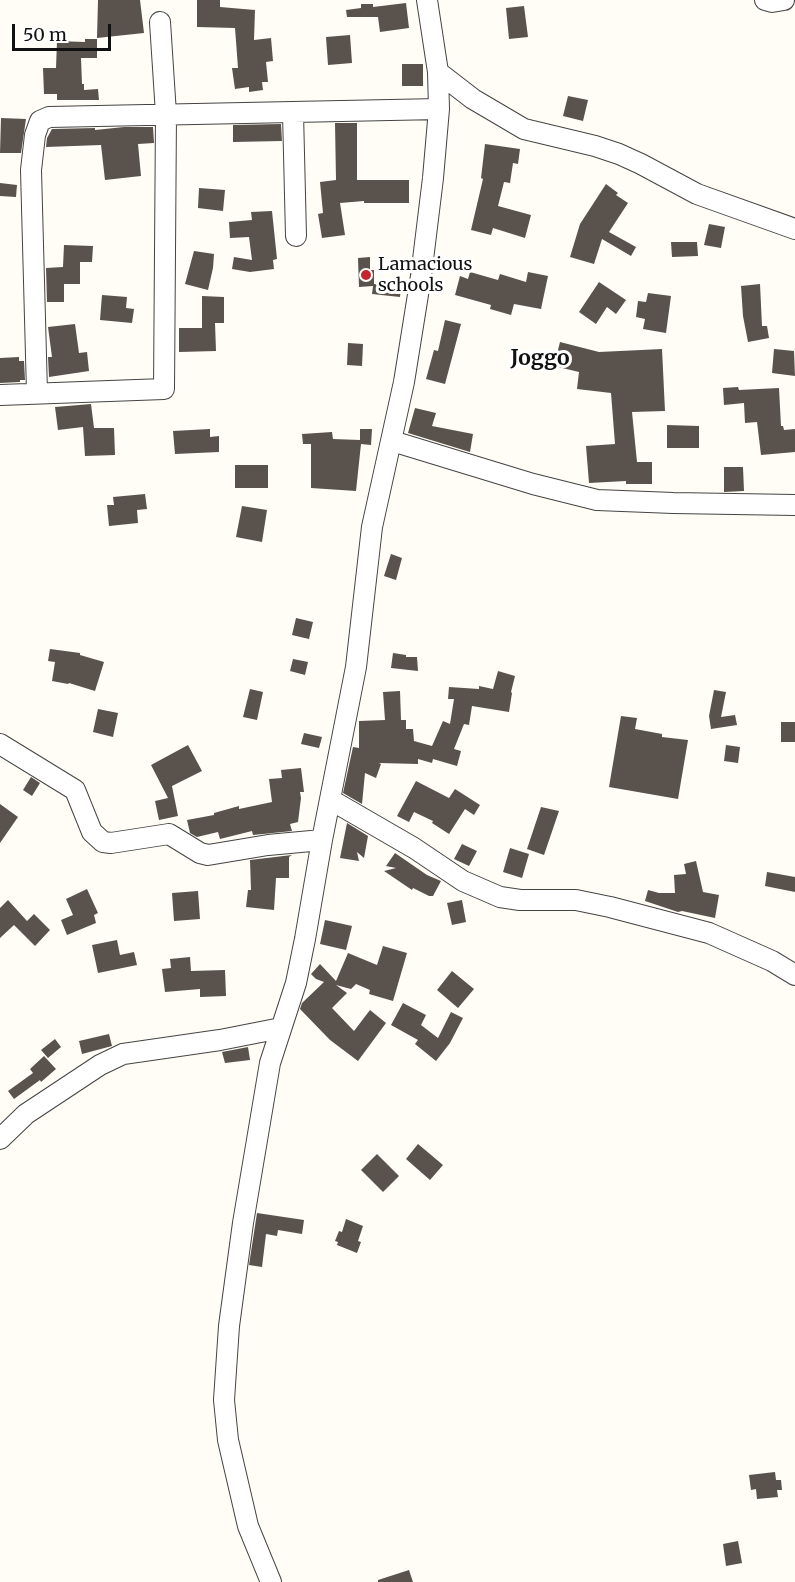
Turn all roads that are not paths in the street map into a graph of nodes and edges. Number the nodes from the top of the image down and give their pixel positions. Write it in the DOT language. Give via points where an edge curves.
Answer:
graph roads {
  1 [pos="427,0"];
  2 [pos="765,0"];
  3 [pos="786,0"];
  4 [pos="795,4"];
  5 [pos="160,22"];
  6 [pos="438,72"];
  7 [pos="439,109"];
  8 [pos="293,113"];
  9 [pos="166,114"];
  10 [pos="795,229"];
  11 [pos="296,236"];
  12 [pos="36,393"];
  13 [pos="0,395"];
  14 [pos="392,441"];
  15 [pos="795,505"];
  16 [pos="0,744"];
  17 [pos="331,800"];
  18 [pos="322,840"];
  19 [pos="795,975"];
  20 [pos="281,1028"];
  21 [pos="0,1139"];
  22 [pos="271,1582"];
  1 -- 6 [label="street"];
  2 -- 3 [label="street"];
  3 -- 4 [label="street"];
  5 -- 9 [label="street"];
  6 -- 7 [label="street"];
  6 -- 10 [label="street" via="473,99 525,129 619,154 697,194"];
  7 -- 8 [label="street"];
  7 -- 14 [label="street" via="421,276"];
  8 -- 9 [label="street"];
  8 -- 11 [label="street"];
  9 -- 12 [label="street" via="49,117 40,121 31,170"];
  9 -- 12 [label="street" via="164,389"];
  12 -- 13 [label="street"];
  14 -- 15 [label="street" via="597,500"];
  14 -- 17 [label="street" via="372,527 356,667"];
  16 -- 18 [label="street" via="75,790 92,832 103,842 169,834 208,855"];
  17 -- 18 [label="street"];
  17 -- 19 [label="street" via="463,881 500,897 576,900 709,933"];
  18 -- 20 [label="street" via="298,972"];
  20 -- 21 [label="street" via="123,1054 26,1114"];
  20 -- 22 [label="street" via="270,1063 243,1223 224,1400 228,1440 248,1526"];
}
